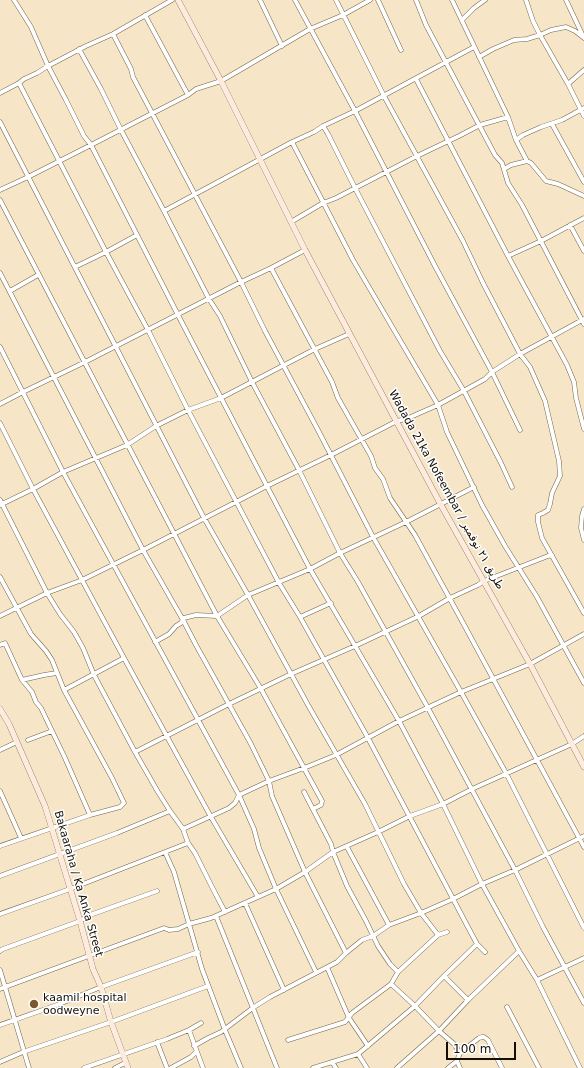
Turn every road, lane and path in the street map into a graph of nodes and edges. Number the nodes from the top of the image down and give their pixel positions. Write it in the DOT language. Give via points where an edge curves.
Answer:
graph roads {
  1 [pos="14,0"];
  2 [pos="172,0"];
  3 [pos="178,0"];
  4 [pos="260,0"];
  5 [pos="295,0"];
  6 [pos="336,0"];
  7 [pos="370,0"];
  8 [pos="378,0"];
  9 [pos="416,0"];
  10 [pos="452,0"];
  11 [pos="486,0"];
  12 [pos="526,0"];
  13 [pos="566,0"];
  14 [pos="145,15"];
  15 [pos="343,15"];
  16 [pos="462,20"];
  17 [pos="310,29"];
  18 [pos="113,34"];
  19 [pos="540,35"];
  20 [pos="584,38"];
  21 [pos="282,46"];
  22 [pos="474,47"];
  23 [pos="79,49"];
  24 [pos="401,50"];
  25 [pos="479,57"];
  26 [pos="446,62"];
  27 [pos="48,66"];
  28 [pos="584,70"];
  29 [pos="416,79"];
  30 [pos="221,81"];
  31 [pos="19,83"];
  32 [pos="568,84"];
  33 [pos="0,93"];
  34 [pos="188,95"];
  35 [pos="384,96"];
  36 [pos="582,109"];
  37 [pos="355,111"];
  38 [pos="152,113"];
  39 [pos="584,116"];
  40 [pos="508,117"];
  41 [pos="0,122"];
  42 [pos="552,124"];
  43 [pos="480,125"];
  44 [pos="323,126"];
  45 [pos="121,130"];
  46 [pos="516,140"];
  47 [pos="449,141"];
  48 [pos="292,142"];
  49 [pos="91,146"];
  50 [pos="417,156"];
  51 [pos="260,159"];
  52 [pos="527,161"];
  53 [pos="60,162"];
  54 [pos="504,169"];
  55 [pos="387,172"];
  56 [pos="28,177"];
  57 [pos="584,182"];
  58 [pos="355,188"];
  59 [pos="0,190"];
  60 [pos="195,194"];
  61 [pos="584,196"];
  62 [pos="0,200"];
  63 [pos="323,204"];
  64 [pos="164,211"];
  65 [pos="584,218"];
  66 [pos="291,222"];
  67 [pos="570,225"];
  68 [pos="137,235"];
  69 [pos="541,241"];
  70 [pos="305,250"];
  71 [pos="584,251"];
  72 [pos="106,252"];
  73 [pos="508,256"];
  74 [pos="75,267"];
  75 [pos="271,268"];
  76 [pos="0,273"];
  77 [pos="38,275"];
  78 [pos="241,282"];
  79 [pos="10,291"];
  80 [pos="209,299"];
  81 [pos="178,315"];
  82 [pos="583,321"];
  83 [pos="148,330"];
  84 [pos="350,334"];
  85 [pos="552,336"];
  86 [pos="115,346"];
  87 [pos="0,347"];
  88 [pos="314,349"];
  89 [pos="520,354"];
  90 [pos="85,362"];
  91 [pos="283,365"];
  92 [pos="492,372"];
  93 [pos="54,377"];
  94 [pos="252,382"];
  95 [pos="464,391"];
  96 [pos="23,392"];
  97 [pos="221,398"];
  98 [pos="0,404"];
  99 [pos="438,405"];
  100 [pos="188,410"];
  101 [pos="397,421"];
  102 [pos="0,424"];
  103 [pos="156,426"];
  104 [pos="584,429"];
  105 [pos="520,430"];
  106 [pos="362,439"];
  107 [pos="127,445"];
  108 [pos="331,455"];
  109 [pos="96,457"];
  110 [pos="299,470"];
  111 [pos="62,472"];
  112 [pos="267,486"];
  113 [pos="474,487"];
  114 [pos="512,487"];
  115 [pos="33,489"];
  116 [pos="236,502"];
  117 [pos="1,503"];
  118 [pos="441,505"];
  119 [pos="584,509"];
  120 [pos="204,518"];
  121 [pos="406,522"];
  122 [pos="175,534"];
  123 [pos="373,537"];
  124 [pos="584,540"];
  125 [pos="143,550"];
  126 [pos="340,553"];
  127 [pos="552,556"];
  128 [pos="112,564"];
  129 [pos="519,568"];
  130 [pos="310,569"];
  131 [pos="0,576"];
  132 [pos="82,580"];
  133 [pos="484,581"];
  134 [pos="279,583"];
  135 [pos="47,593"];
  136 [pos="248,595"];
  137 [pos="450,598"];
  138 [pos="331,603"];
  139 [pos="17,608"];
  140 [pos="584,613"];
  141 [pos="0,616"];
  142 [pos="217,616"];
  143 [pos="419,616"];
  144 [pos="300,617"];
  145 [pos="183,620"];
  146 [pos="386,631"];
  147 [pos="584,634"];
  148 [pos="155,642"];
  149 [pos="0,645"];
  150 [pos="355,646"];
  151 [pos="563,646"];
  152 [pos="124,658"];
  153 [pos="323,660"];
  154 [pos="530,664"];
  155 [pos="57,673"];
  156 [pos="291,674"];
  157 [pos="94,675"];
  158 [pos="22,680"];
  159 [pos="494,680"];
  160 [pos="584,683"];
  161 [pos="261,689"];
  162 [pos="64,690"];
  163 [pos="461,692"];
  164 [pos="229,704"];
  165 [pos="428,708"];
  166 [pos="0,709"];
  167 [pos="198,719"];
  168 [pos="399,721"];
  169 [pos="52,731"];
  170 [pos="167,735"];
  171 [pos="584,736"];
  172 [pos="368,738"];
  173 [pos="28,740"];
  174 [pos="17,742"];
  175 [pos="572,744"];
  176 [pos="0,750"];
  177 [pos="135,752"];
  178 [pos="336,755"];
  179 [pos="537,759"];
  180 [pos="584,767"];
  181 [pos="304,768"];
  182 [pos="506,774"];
  183 [pos="269,781"];
  184 [pos="472,789"];
  185 [pos="0,791"];
  186 [pos="304,792"];
  187 [pos="239,795"];
  188 [pos="443,804"];
  189 [pos="313,809"];
  190 [pos="170,811"];
  191 [pos="90,815"];
  192 [pos="410,816"];
  193 [pos="211,817"];
  194 [pos="51,828"];
  195 [pos="183,829"];
  196 [pos="378,832"];
  197 [pos="582,837"];
  198 [pos="21,838"];
  199 [pos="188,843"];
  200 [pos="0,846"];
  201 [pos="347,847"];
  202 [pos="584,847"];
  203 [pos="165,852"];
  204 [pos="333,852"];
  205 [pos="60,854"];
  206 [pos="547,855"];
  207 [pos="515,870"];
  208 [pos="305,872"];
  209 [pos="0,876"];
  210 [pos="482,884"];
  211 [pos="70,889"];
  212 [pos="276,889"];
  213 [pos="157,891"];
  214 [pos="258,897"];
  215 [pos="453,899"];
  216 [pos="245,903"];
  217 [pos="225,912"];
  218 [pos="421,913"];
  219 [pos="0,914"];
  220 [pos="216,916"];
  221 [pos="80,921"];
  222 [pos="189,924"];
  223 [pos="389,925"];
  224 [pos="584,928"];
  225 [pos="447,932"];
  226 [pos="438,935"];
  227 [pos="373,936"];
  228 [pos="477,944"];
  229 [pos="0,951"];
  230 [pos="519,951"];
  231 [pos="198,952"];
  232 [pos="485,952"];
  233 [pos="346,953"];
  234 [pos="89,955"];
  235 [pos="584,958"];
  236 [pos="327,967"];
  237 [pos="565,967"];
  238 [pos="0,970"];
  239 [pos="316,972"];
  240 [pos="398,972"];
  241 [pos="444,976"];
  242 [pos="537,980"];
  243 [pos="391,984"];
  244 [pos="208,986"];
  245 [pos="101,987"];
  246 [pos="2,988"];
  247 [pos="284,990"];
  248 [pos="468,1000"];
  249 [pos="584,1002"];
  250 [pos="415,1006"];
  251 [pos="254,1007"];
  252 [pos="507,1007"];
  253 [pos="349,1018"];
  254 [pos="14,1020"];
  255 [pos="111,1022"];
  256 [pos="201,1023"];
  257 [pos="0,1025"];
  258 [pos="188,1030"];
  259 [pos="225,1030"];
  260 [pos="439,1031"];
  261 [pos="288,1040"];
  262 [pos="157,1042"];
  263 [pos="194,1046"];
  264 [pos="368,1046"];
  265 [pos="23,1052"];
  266 [pos="196,1052"];
  267 [pos="460,1053"];
  268 [pos="123,1054"];
  269 [pos="358,1054"];
  270 [pos="457,1061"];
  271 [pos="0,1062"];
  272 [pos="332,1062"];
  273 [pos="127,1066"];
  274 [pos="29,1068"];
  275 [pos="84,1068"];
  276 [pos="115,1068"];
  277 [pos="167,1068"];
  278 [pos="171,1068"];
  279 [pos="203,1068"];
  280 [pos="241,1068"];
  281 [pos="277,1068"];
  282 [pos="313,1068"];
  283 [pos="336,1068"];
  284 [pos="368,1068"];
  285 [pos="397,1068"];
  286 [pos="448,1068"];
  287 [pos="460,1068"];
  288 [pos="502,1068"];
  289 [pos="539,1068"];
  290 [pos="580,1068"];
  1 -- 27 [label="street"];
  2 -- 14 [label="street"];
  3 -- 30 [label="street, Wadada 21ka Nofeembar / طريق ٢١ نوفمبر"];
  4 -- 21 [label="street"];
  5 -- 17 [label="street"];
  6 -- 15 [label="street"];
  7 -- 15 [label="street"];
  8 -- 24 [label="street"];
  9 -- 26 [label="street"];
  10 -- 16 [label="street"];
  11 -- 16 [label="street"];
  12 -- 19 [label="street"];
  13 -- 20 [label="street"];
  14 -- 18 [label="street"];
  14 -- 34 [label="street"];
  15 -- 17 [label="street"];
  15 -- 35 [label="street"];
  16 -- 22 [label="street"];
  17 -- 21 [label="street"];
  17 -- 37 [label="street"];
  18 -- 23 [label="street"];
  18 -- 38 [label="street"];
  19 -- 20 [label="street" via="566,27"];
  19 -- 25 [label="street" via="514,40"];
  19 -- 32 [label="street"];
  21 -- 30 [label="street"];
  22 -- 25 [label="street"];
  22 -- 26 [label="street"];
  23 -- 27 [label="street"];
  23 -- 45 [label="street"];
  25 -- 40 [label="street"];
  26 -- 29 [label="street"];
  26 -- 43 [label="street"];
  27 -- 31 [label="street"];
  27 -- 49 [label="street"];
  28 -- 32 [label="street"];
  29 -- 35 [label="street"];
  29 -- 47 [label="street"];
  30 -- 34 [label="street" via="196,89"];
  30 -- 51 [label="street, Wadada 21ka Nofeembar / طريق ٢١ نوفمبر"];
  31 -- 33 [label="street"];
  31 -- 53 [label="street"];
  32 -- 36 [label="street"];
  34 -- 38 [label="street"];
  35 -- 37 [label="street"];
  35 -- 50 [label="street"];
  36 -- 39 [label="street"];
  36 -- 42 [label="street"];
  37 -- 44 [label="street"];
  37 -- 55 [label="street"];
  38 -- 45 [label="street"];
  38 -- 60 [label="street"];
  40 -- 43 [label="street"];
  40 -- 46 [label="street"];
  41 -- 56 [label="street"];
  42 -- 46 [label="street"];
  42 -- 57 [label="street"];
  43 -- 47 [label="street"];
  43 -- 54 [label="street"];
  44 -- 48 [label="street"];
  44 -- 58 [label="street"];
  45 -- 49 [label="street"];
  45 -- 64 [label="street"];
  46 -- 52 [label="street"];
  47 -- 50 [label="street"];
  47 -- 73 [label="street"];
  48 -- 51 [label="street"];
  48 -- 63 [label="street"];
  49 -- 53 [label="street"];
  49 -- 68 [label="street"];
  50 -- 55 [label="street"];
  50 -- 89 [label="street"];
  51 -- 60 [label="street"];
  51 -- 66 [label="street, Wadada 21ka Nofeembar / طريق ٢١ نوفمبر"];
  52 -- 54 [label="street"];
  52 -- 61 [label="street" via="546,181"];
  53 -- 56 [label="street"];
  53 -- 72 [label="street"];
  54 -- 69 [label="street" via="508,183"];
  55 -- 58 [label="street"];
  55 -- 92 [label="street"];
  56 -- 59 [label="street"];
  56 -- 74 [label="street"];
  58 -- 63 [label="street"];
  58 -- 95 [label="street" via="440,351"];
  60 -- 64 [label="street"];
  60 -- 78 [label="street"];
  62 -- 77 [label="street"];
  63 -- 66 [label="street"];
  63 -- 99 [label="street"];
  64 -- 80 [label="street"];
  65 -- 67 [label="street"];
  66 -- 70 [label="street, Wadada 21ka Nofeembar / طريق ٢١ نوفمبر"];
  67 -- 69 [label="street"];
  67 -- 71 [label="street"];
  68 -- 72 [label="street"];
  68 -- 81 [label="street"];
  69 -- 73 [label="street"];
  69 -- 82 [label="street"];
  70 -- 75 [label="street"];
  70 -- 84 [label="street, Wadada 21ka Nofeembar / طريق ٢١ نوفمبر"];
  72 -- 74 [label="street"];
  72 -- 83 [label="street"];
  73 -- 85 [label="street"];
  74 -- 86 [label="street"];
  75 -- 78 [label="street"];
  75 -- 88 [label="street"];
  76 -- 79 [label="street"];
  77 -- 79 [label="street"];
  77 -- 90 [label="street"];
  78 -- 80 [label="street"];
  78 -- 91 [label="street"];
  79 -- 93 [label="street"];
  80 -- 81 [label="street"];
  80 -- 94 [label="street"];
  81 -- 83 [label="street"];
  81 -- 97 [label="street"];
  82 -- 85 [label="street"];
  83 -- 86 [label="street"];
  83 -- 100 [label="street"];
  84 -- 88 [label="street"];
  84 -- 101 [label="street, Wadada 21ka Nofeembar / طريق ٢١ نوفمبر"];
  85 -- 89 [label="street"];
  85 -- 104 [label="street" via="574,382"];
  86 -- 90 [label="street"];
  86 -- 103 [label="street"];
  87 -- 96 [label="street"];
  88 -- 91 [label="street"];
  88 -- 106 [label="street"];
  89 -- 92 [label="street"];
  89 -- 127 [label="street" via="530,367 544,401 560,468 560,476 548,510 538,514 541,535"];
  90 -- 93 [label="street"];
  90 -- 107 [label="street"];
  91 -- 94 [label="street"];
  91 -- 108 [label="street"];
  92 -- 95 [label="street"];
  92 -- 105 [label="street"];
  93 -- 96 [label="street"];
  93 -- 109 [label="street"];
  94 -- 97 [label="street"];
  94 -- 110 [label="street"];
  95 -- 99 [label="street"];
  95 -- 114 [label="street"];
  96 -- 98 [label="street"];
  96 -- 111 [label="street"];
  97 -- 100 [label="street"];
  97 -- 112 [label="street"];
  99 -- 101 [label="street"];
  99 -- 113 [label="street" via="447,432"];
  100 -- 103 [label="street"];
  100 -- 116 [label="street"];
  101 -- 106 [label="street"];
  101 -- 118 [label="street, Wadada 21ka Nofeembar / طريق ٢١ نوفمبر"];
  102 -- 115 [label="street"];
  103 -- 107 [label="street"];
  103 -- 120 [label="street"];
  106 -- 108 [label="street"];
  106 -- 121 [label="street" via="390,498"];
  107 -- 109 [label="street"];
  107 -- 122 [label="street"];
  108 -- 110 [label="street"];
  108 -- 123 [label="street"];
  109 -- 111 [label="street"];
  109 -- 125 [label="street"];
  110 -- 112 [label="street"];
  110 -- 126 [label="street"];
  111 -- 115 [label="street"];
  111 -- 128 [label="street"];
  112 -- 116 [label="street"];
  112 -- 130 [label="street"];
  113 -- 118 [label="street"];
  113 -- 129 [label="street"];
  115 -- 117 [label="street"];
  115 -- 132 [label="street"];
  116 -- 120 [label="street"];
  116 -- 134 [label="street"];
  117 -- 135 [label="street"];
  118 -- 121 [label="street"];
  118 -- 133 [label="street, Wadada 21ka Nofeembar / طريق ٢١ نوفمبر"];
  119 -- 124 [label="street" via="581,528"];
  120 -- 122 [label="street"];
  120 -- 136 [label="street"];
  121 -- 123 [label="street"];
  121 -- 137 [label="street"];
  122 -- 125 [label="street"];
  122 -- 142 [label="street"];
  123 -- 126 [label="street"];
  123 -- 143 [label="street"];
  125 -- 128 [label="street"];
  125 -- 145 [label="street"];
  126 -- 130 [label="street"];
  126 -- 146 [label="street"];
  127 -- 129 [label="street"];
  127 -- 140 [label="street"];
  128 -- 132 [label="street"];
  128 -- 148 [label="street"];
  129 -- 133 [label="street"];
  129 -- 151 [label="street"];
  130 -- 134 [label="street"];
  130 -- 138 [label="street"];
  131 -- 139 [label="street"];
  132 -- 135 [label="street"];
  132 -- 152 [label="street"];
  133 -- 137 [label="street"];
  133 -- 154 [label="street, Wadada 21ka Nofeembar / طريق ٢١ نوفمبر"];
  134 -- 136 [label="street"];
  134 -- 144 [label="street"];
  135 -- 139 [label="street"];
  135 -- 157 [label="street" via="74,632"];
  136 -- 142 [label="street"];
  136 -- 156 [label="street"];
  137 -- 143 [label="street"];
  137 -- 159 [label="street"];
  138 -- 144 [label="street"];
  138 -- 150 [label="street"];
  139 -- 141 [label="street"];
  139 -- 155 [label="street" via="31,634 52,660"];
  142 -- 145 [label="street" via="196,615"];
  142 -- 161 [label="street"];
  143 -- 146 [label="street"];
  143 -- 163 [label="street"];
  144 -- 153 [label="street"];
  145 -- 148 [label="street" via="169,634"];
  145 -- 164 [label="street"];
  146 -- 150 [label="street"];
  146 -- 165 [label="street"];
  147 -- 151 [label="street"];
  148 -- 167 [label="street"];
  149 -- 158 [label="street" via="5,643"];
  150 -- 153 [label="street"];
  150 -- 168 [label="street"];
  151 -- 154 [label="street"];
  151 -- 160 [label="street"];
  152 -- 157 [label="street"];
  152 -- 170 [label="street"];
  153 -- 156 [label="street"];
  153 -- 172 [label="street"];
  154 -- 159 [label="street"];
  154 -- 175 [label="street, Wadada 21ka Nofeembar / طريق ٢١ نوفمبر"];
  155 -- 158 [label="street"];
  155 -- 162 [label="street"];
  156 -- 161 [label="street"];
  156 -- 178 [label="street"];
  157 -- 162 [label="street"];
  157 -- 177 [label="street"];
  158 -- 169 [label="street" via="32,692"];
  159 -- 163 [label="street"];
  159 -- 179 [label="street"];
  161 -- 164 [label="street"];
  161 -- 181 [label="street"];
  162 -- 191 [label="street" via="124,803 120,807"];
  163 -- 165 [label="street"];
  163 -- 182 [label="street"];
  164 -- 167 [label="street"];
  164 -- 183 [label="street"];
  165 -- 168 [label="street"];
  165 -- 184 [label="street"];
  166 -- 174 [label="street, Bakaaraha / Ka Anka Street" via="10,724"];
  167 -- 170 [label="street"];
  167 -- 187 [label="street"];
  168 -- 172 [label="street"];
  168 -- 188 [label="street"];
  169 -- 173 [label="street"];
  169 -- 191 [label="street"];
  170 -- 177 [label="street"];
  170 -- 193 [label="street"];
  171 -- 175 [label="street"];
  172 -- 178 [label="street"];
  172 -- 192 [label="street"];
  174 -- 176 [label="street"];
  174 -- 194 [label="street, Bakaaraha / Ka Anka Street" via="38,788"];
  175 -- 179 [label="street"];
  175 -- 180 [label="street, Wadada 21ka Nofeembar / طريق ٢١ نوفمبر"];
  177 -- 190 [label="street"];
  178 -- 181 [label="street"];
  178 -- 196 [label="street"];
  179 -- 182 [label="street"];
  179 -- 197 [label="street"];
  181 -- 183 [label="street"];
  181 -- 189 [label="street" via="322,801 321,805"];
  182 -- 184 [label="street"];
  182 -- 206 [label="street"];
  183 -- 187 [label="street"];
  183 -- 208 [label="street" via="272,796"];
  184 -- 188 [label="street"];
  184 -- 207 [label="street"];
  185 -- 198 [label="street"];
  186 -- 189 [label="street"];
  187 -- 193 [label="street" via="229,808"];
  187 -- 212 [label="street"];
  188 -- 192 [label="street"];
  188 -- 210 [label="street"];
  189 -- 204 [label="street"];
  190 -- 195 [label="street"];
  190 -- 205 [label="street"];
  191 -- 194 [label="street"];
  192 -- 196 [label="street"];
  192 -- 215 [label="street"];
  193 -- 195 [label="street"];
  193 -- 214 [label="street"];
  194 -- 198 [label="street"];
  194 -- 205 [label="street, Bakaaraha / Ka Anka Street"];
  195 -- 199 [label="street"];
  196 -- 201 [label="street"];
  196 -- 218 [label="street"];
  197 -- 202 [label="street"];
  197 -- 206 [label="street"];
  198 -- 200 [label="street"];
  199 -- 203 [label="street"];
  199 -- 217 [label="street"];
  201 -- 204 [label="street"];
  201 -- 223 [label="street"];
  203 -- 211 [label="street"];
  203 -- 222 [label="street" via="174,872"];
  204 -- 208 [label="street"];
  204 -- 227 [label="street"];
  205 -- 209 [label="street"];
  205 -- 211 [label="street, Bakaaraha / Ka Anka Street"];
  206 -- 207 [label="street"];
  206 -- 224 [label="street"];
  207 -- 210 [label="street"];
  207 -- 237 [label="street"];
  208 -- 212 [label="street"];
  208 -- 233 [label="street"];
  210 -- 215 [label="street"];
  210 -- 230 [label="street"];
  211 -- 219 [label="street"];
  211 -- 221 [label="street, Bakaaraha / Ka Anka Street"];
  212 -- 214 [label="street"];
  212 -- 239 [label="street"];
  213 -- 221 [label="street"];
  214 -- 216 [label="street"];
  215 -- 218 [label="street"];
  215 -- 228 [label="street"];
  216 -- 217 [label="street"];
  216 -- 247 [label="street"];
  217 -- 220 [label="street"];
  218 -- 223 [label="street"];
  218 -- 226 [label="street"];
  220 -- 222 [label="street"];
  220 -- 251 [label="street"];
  221 -- 229 [label="street"];
  221 -- 234 [label="street, Bakaaraha / Ka Anka Street"];
  222 -- 231 [label="street"];
  222 -- 234 [label="street" via="178,929 164,928"];
  223 -- 227 [label="street"];
  225 -- 226 [label="street"];
  226 -- 240 [label="street"];
  227 -- 233 [label="street" via="362,940"];
  227 -- 240 [label="street" via="390,964"];
  228 -- 232 [label="street"];
  228 -- 241 [label="street"];
  230 -- 242 [label="street"];
  230 -- 248 [label="street"];
  231 -- 244 [label="street"];
  231 -- 245 [label="street"];
  233 -- 236 [label="street"];
  234 -- 245 [label="street, Bakaaraha / Ka Anka Street"];
  234 -- 246 [label="street"];
  235 -- 237 [label="street"];
  236 -- 239 [label="street"];
  236 -- 253 [label="street"];
  237 -- 242 [label="street"];
  237 -- 249 [label="street"];
  238 -- 246 [label="street"];
  239 -- 247 [label="street"];
  240 -- 243 [label="street"];
  241 -- 248 [label="street"];
  241 -- 250 [label="street"];
  242 -- 290 [label="street"];
  243 -- 250 [label="street"];
  243 -- 253 [label="street"];
  244 -- 255 [label="street"];
  244 -- 259 [label="street"];
  245 -- 254 [label="street"];
  245 -- 255 [label="street, Bakaaraha / Ka Anka Street"];
  246 -- 254 [label="street"];
  247 -- 251 [label="street"];
  248 -- 260 [label="street"];
  250 -- 260 [label="street"];
  250 -- 264 [label="street"];
  251 -- 259 [label="street"];
  251 -- 281 [label="street"];
  252 -- 289 [label="street"];
  253 -- 261 [label="street" via="345,1022"];
  253 -- 264 [label="street"];
  254 -- 257 [label="street"];
  254 -- 265 [label="street"];
  255 -- 265 [label="street"];
  255 -- 268 [label="street, Bakaaraha / Ka Anka Street"];
  256 -- 258 [label="street"];
  258 -- 262 [label="street"];
  258 -- 263 [label="street"];
  259 -- 263 [label="street"];
  259 -- 280 [label="street"];
  260 -- 267 [label="street"];
  260 -- 285 [label="street"];
  262 -- 268 [label="street"];
  262 -- 277 [label="street"];
  263 -- 266 [label="street"];
  264 -- 269 [label="street"];
  265 -- 271 [label="street"];
  265 -- 274 [label="street"];
  266 -- 278 [label="street"];
  266 -- 279 [label="street"];
  267 -- 270 [label="street"];
  267 -- 288 [label="street" via="484,1037"];
  268 -- 273 [label="street, Bakaaraha / Ka Anka Street"];
  268 -- 275 [label="street"];
  269 -- 272 [label="street"];
  269 -- 284 [label="street"];
  270 -- 286 [label="street"];
  270 -- 287 [label="street"];
  272 -- 282 [label="street"];
  272 -- 283 [label="street"];
  273 -- 276 [label="street"];
}
